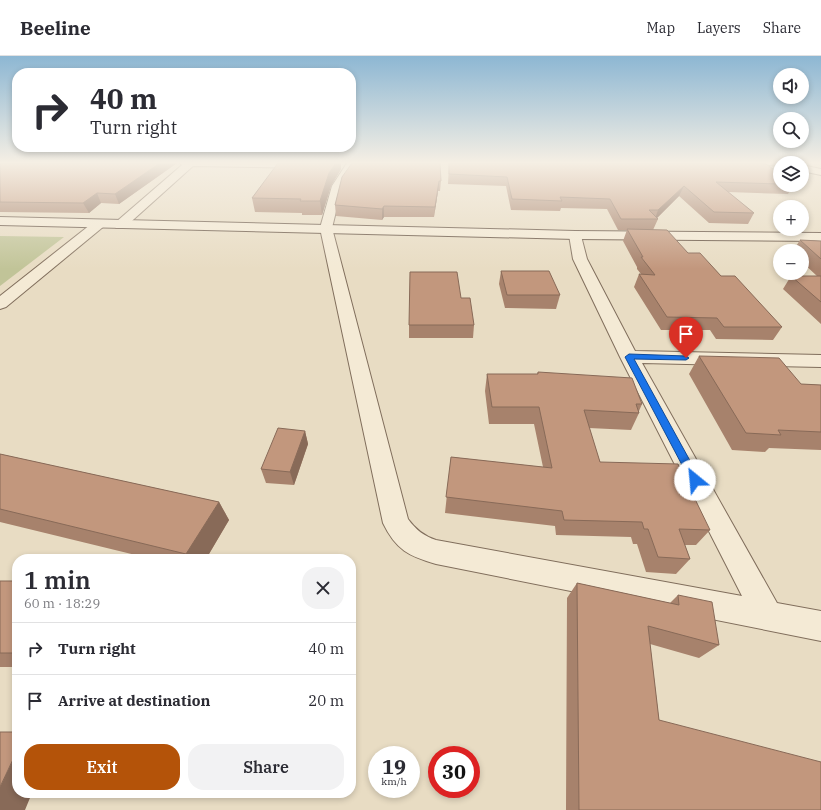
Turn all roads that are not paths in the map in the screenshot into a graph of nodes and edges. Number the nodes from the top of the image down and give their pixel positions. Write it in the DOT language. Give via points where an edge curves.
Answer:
graph roads {
  1 [pos="151,198"];
  2 [pos="335,198"];
  3 [pos="0,221"];
  4 [pos="99,224"];
  5 [pos="120,225"];
  6 [pos="326,228"];
  7 [pos="575,235"];
  8 [pos="821,237"];
  9 [pos="0,304"];
  10 [pos="629,357"];
  11 [pos="821,361"];
  12 [pos="768,616"];
  13 [pos="821,626"];
  1 -- 5 [label="street"];
  2 -- 6 [label="street"];
  3 -- 4 [label="street"];
  4 -- 5 [label="street"];
  4 -- 9 [label="street"];
  5 -- 6 [label="street"];
  6 -- 7 [label="street"];
  6 -- 12 [label="street" via="396,523 410,542 436,552"];
  7 -- 8 [label="street"];
  7 -- 10 [label="street" via="580,259"];
  10 -- 11 [label="street"];
  10 -- 12 [label="street"];
  12 -- 13 [label="street"];
}
